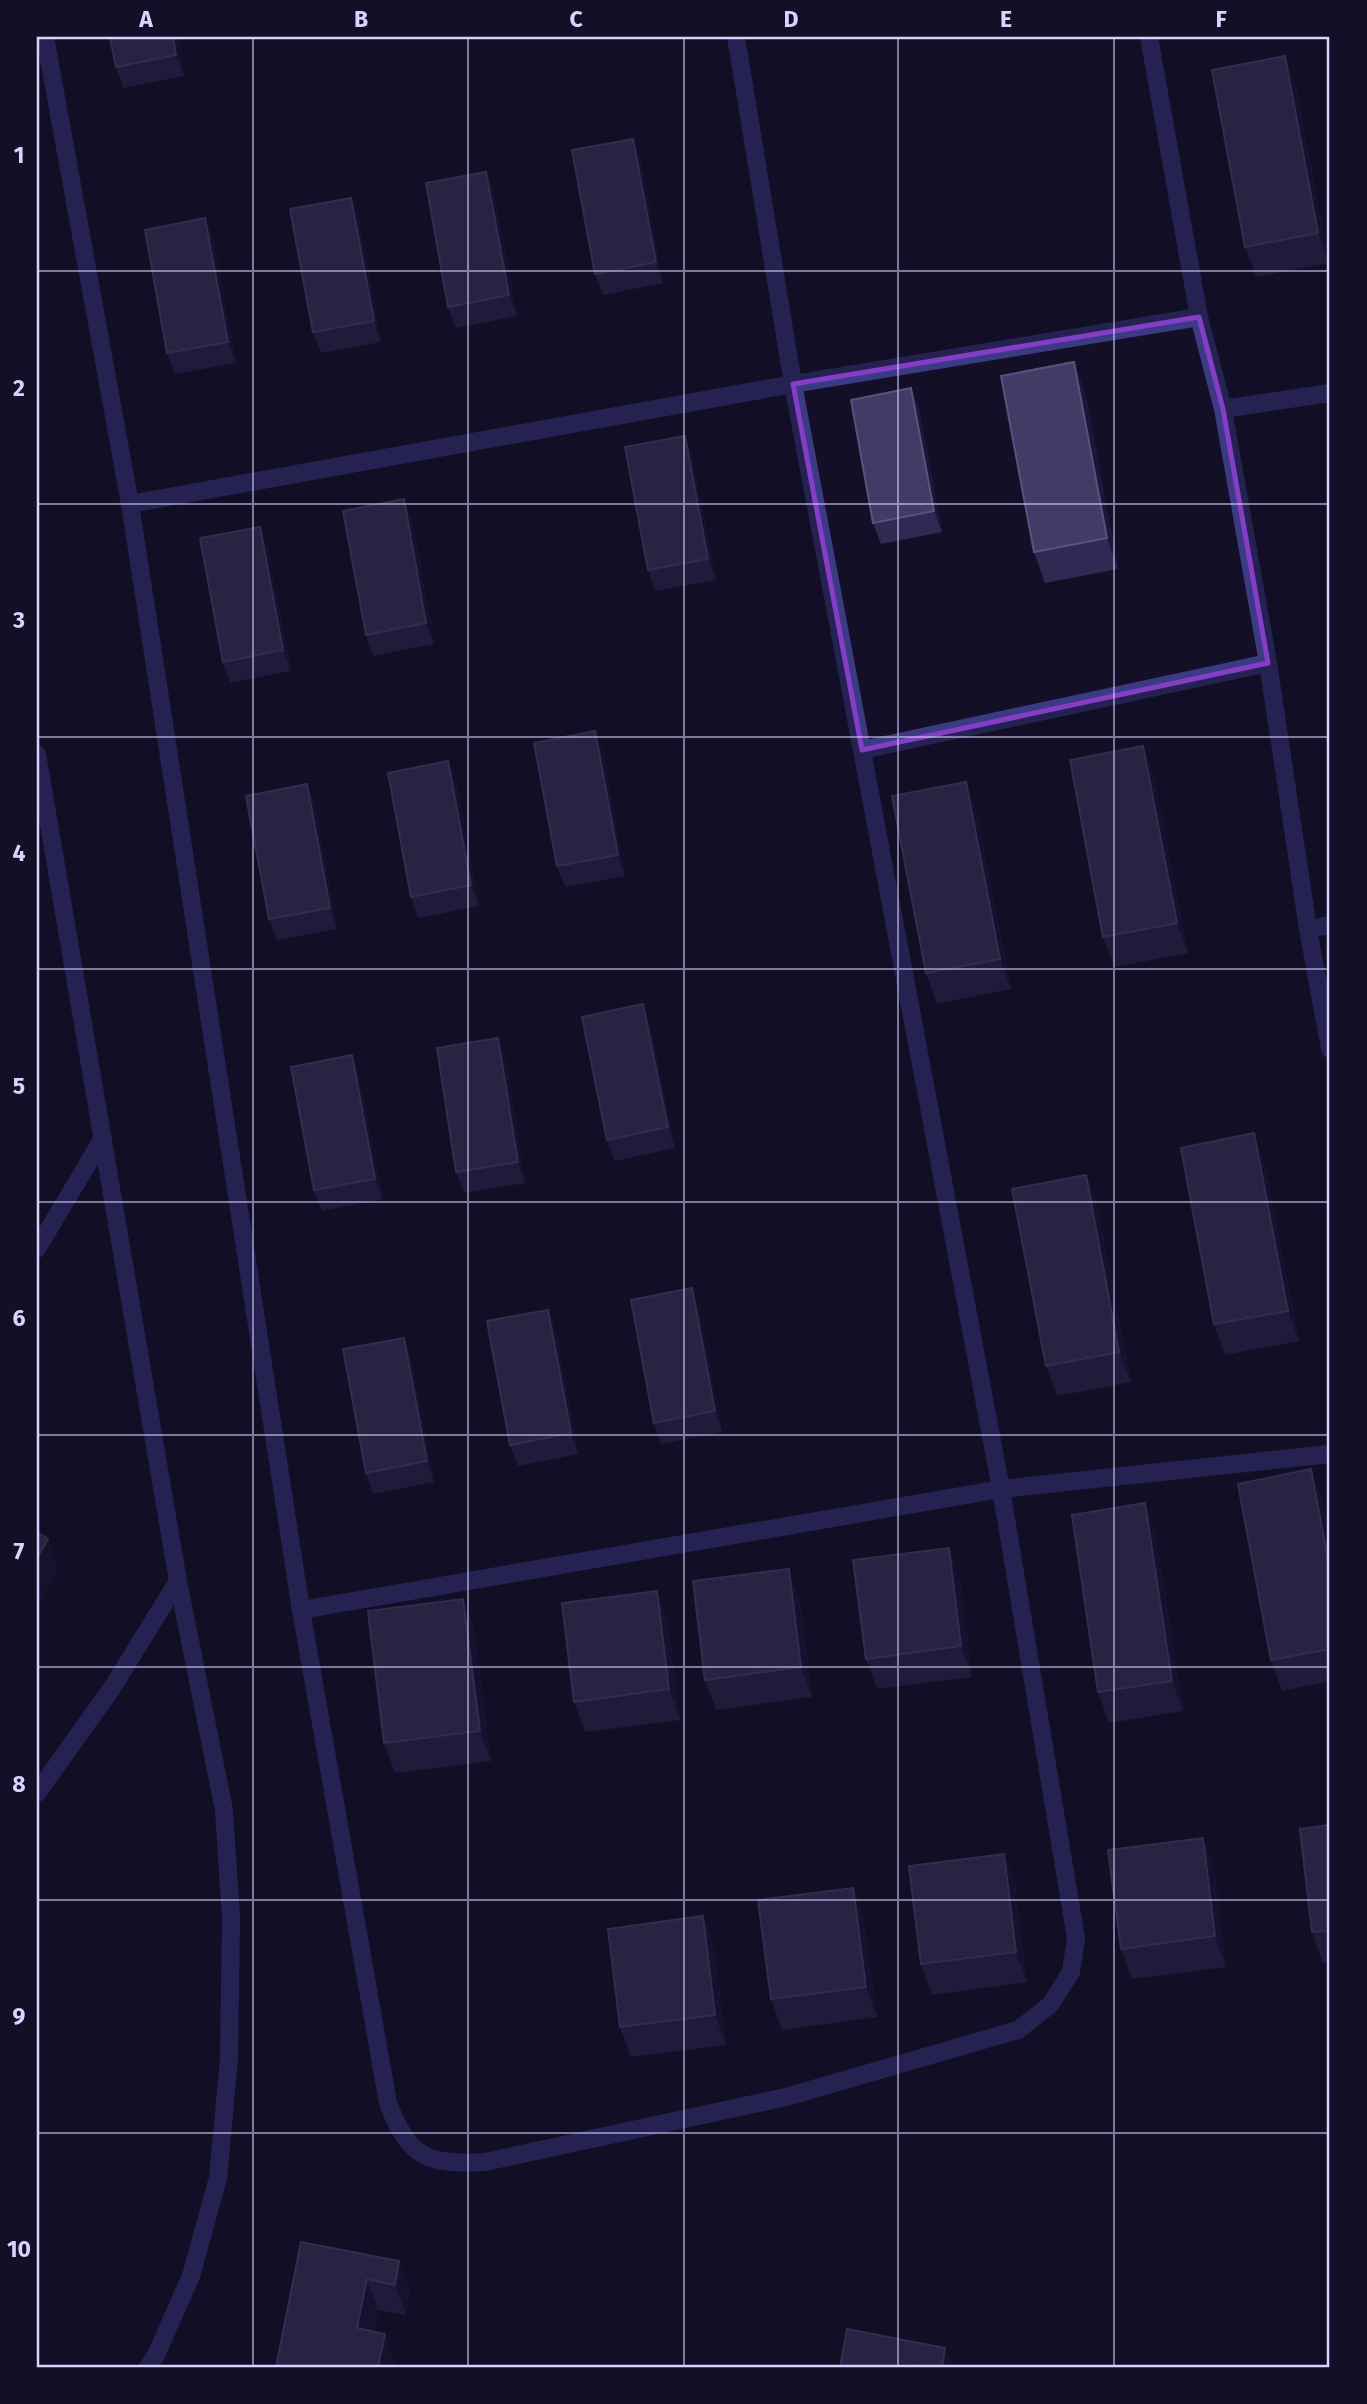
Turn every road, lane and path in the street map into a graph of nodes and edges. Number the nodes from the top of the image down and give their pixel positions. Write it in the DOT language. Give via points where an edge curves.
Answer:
graph roads {
  1 [pos="46,37"];
  2 [pos="736,37"];
  3 [pos="1149,37"];
  4 [pos="1199,317"];
  5 [pos="793,384"];
  6 [pos="1330,393"];
  7 [pos="1223,409"];
  8 [pos="130,504"];
  9 [pos="1268,663"];
  10 [pos="862,750"];
  11 [pos="37,754"];
  12 [pos="1330,925"];
  13 [pos="1308,929"];
  14 [pos="1330,1049"];
  15 [pos="103,1138"];
  16 [pos="37,1249"];
  17 [pos="1330,1454"];
  18 [pos="1001,1489"];
  19 [pos="178,1581"];
  20 [pos="301,1610"];
  21 [pos="37,1793"];
  22 [pos="148,2367"];
  1 -- 8 [label="street"];
  2 -- 5 [label="street"];
  3 -- 4 [label="street"];
  4 -- 5 [label="street"];
  4 -- 7 [label="street"];
  5 -- 8 [label="street"];
  5 -- 10 [label="street"];
  6 -- 7 [label="street"];
  7 -- 9 [label="street"];
  8 -- 20 [label="street"];
  9 -- 10 [label="street"];
  9 -- 13 [label="street"];
  10 -- 18 [label="street"];
  11 -- 15 [label="street"];
  12 -- 13 [label="street"];
  13 -- 14 [label="street"];
  15 -- 16 [label="street"];
  15 -- 19 [label="street"];
  17 -- 18 [label="street"];
  18 -- 20 [label="street"];
  18 -- 20 [label="street" via="1076,1938 1071,1972 1049,2005 1018,2030 786,2096 485,2162 454,2164 411,2147 398,2131 388,2103"];
  19 -- 21 [label="street" via="112,1688"];
  19 -- 22 [label="street" via="224,1810 231,1918 229,2059 218,2178 191,2276"];
}
